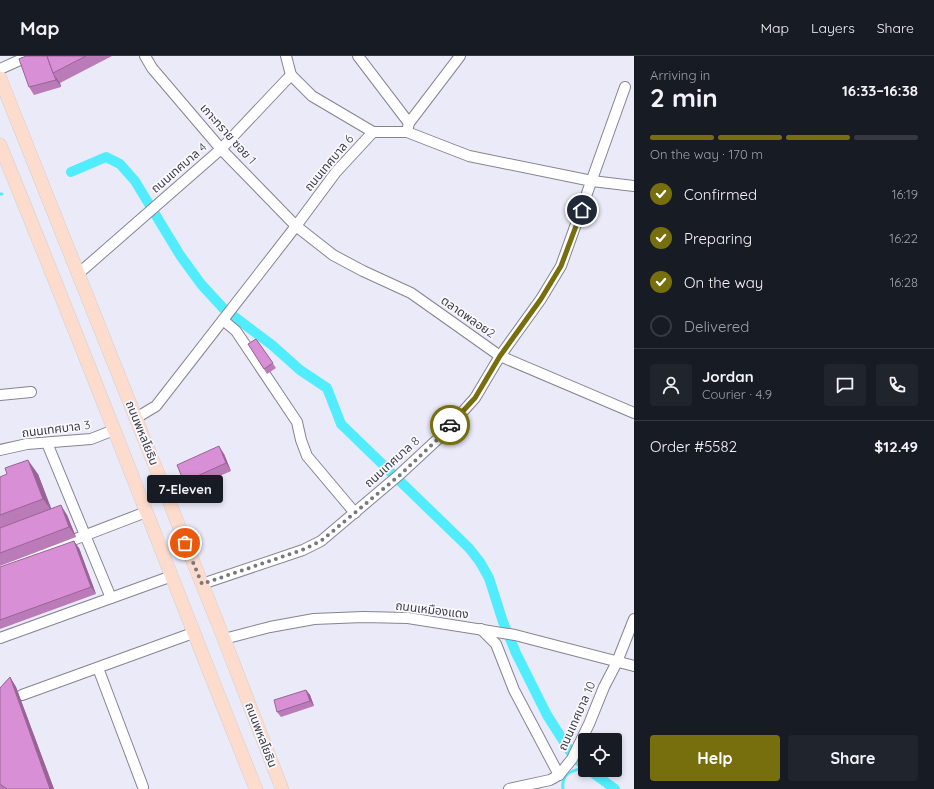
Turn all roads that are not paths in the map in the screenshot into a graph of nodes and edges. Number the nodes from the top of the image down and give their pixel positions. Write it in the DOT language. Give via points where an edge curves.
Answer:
graph roads {
  1 [pos="29,56"];
  2 [pos="145,56"];
  3 [pos="286,56"];
  4 [pos="358,56"];
  5 [pos="456,58"];
  6 [pos="0,69"];
  7 [pos="291,75"];
  8 [pos="0,78"];
  9 [pos="625,87"];
  10 [pos="408,127"];
  11 [pos="373,132"];
  12 [pos="0,145"];
  13 [pos="221,148"];
  14 [pos="592,181"];
  15 [pos="634,186"];
  16 [pos="296,226"];
  17 [pos="78,274"];
  18 [pos="87,297"];
  19 [pos="65,304"];
  20 [pos="223,320"];
  21 [pos="500,356"];
  22 [pos="31,392"];
  23 [pos="0,395"];
  24 [pos="634,413"];
  25 [pos="136,418"];
  26 [pos="114,430"];
  27 [pos="47,443"];
  28 [pos="0,450"];
  29 [pos="146,512"];
  30 [pos="355,513"];
  31 [pos="84,536"];
  32 [pos="0,568"];
  33 [pos="172,576"];
  34 [pos="202,584"];
  35 [pos="111,598"];
  36 [pos="634,619"];
  37 [pos="485,630"];
  38 [pos="193,633"];
  39 [pos="0,638"];
  40 [pos="224,639"];
  41 [pos="617,662"];
  42 [pos="634,666"];
  43 [pos="98,668"];
  44 [pos="22,695"];
  45 [pos="562,771"];
  46 [pos="142,787"];
  47 [pos="256,789"];
  48 [pos="282,789"];
  49 [pos="509,789"];
  1 -- 6 [label="street"];
  2 -- 13 [label="street, เกาะทราย ซอย 1" via="152,68"];
  3 -- 7 [label="street"];
  4 -- 10 [label="street"];
  5 -- 10 [label="street"];
  7 -- 11 [label="street" via="312,96"];
  7 -- 13 [label="street, ถนนเทศบาล 4"];
  8 -- 17 [label="main road, ถนนพหลโยธิน"];
  9 -- 14 [label="street, ถนนเทศบาล 8"];
  10 -- 11 [label="street"];
  10 -- 14 [label="street" via="469,156"];
  11 -- 16 [label="street, ถนนเทศบาล 6" via="336,172"];
  12 -- 19 [label="main road, ถนนพหลโยธิน"];
  13 -- 16 [label="street, เกาะทราย ซอย 1"];
  13 -- 17 [label="street, ถนนเทศบาล 4"];
  14 -- 15 [label="street"];
  14 -- 21 [label="street, ถนนเทศบาล 8" via="561,266"];
  16 -- 20 [label="street, ถนนเทศบาล 6"];
  16 -- 21 [label="street, ตลาดพลอย2" via="333,255 411,293"];
  17 -- 18 [label="main road, ถนนพหลโยธิน"];
  18 -- 19 [label="main road"];
  18 -- 25 [label="main road, ถนนพหลโยธิน"];
  19 -- 26 [label="main road, ถนนพหลโยธิน"];
  20 -- 25 [label="street, ถนนเทศบาล 6" via="156,406"];
  20 -- 30 [label="street" via="236,331 297,422 308,456"];
  21 -- 24 [label="street, ตลาดพลอย2"];
  21 -- 30 [label="street, ถนนเทศบาล 8" via="475,398 440,437"];
  22 -- 23 [label="street"];
  25 -- 34 [label="main road, ถนนพหลโยธิน"];
  26 -- 27 [label="street, ถนนเทศบาล 3" via="90,440"];
  26 -- 29 [label="main road, ถนนพหลโยธิน"];
  27 -- 28 [label="street, ถนนเทศบาล 3"];
  27 -- 31 [label="street"];
  29 -- 31 [label="street"];
  29 -- 33 [label="main road, ถนนพหลโยธิน"];
  30 -- 34 [label="street, ถนนเทศบาล 8" via="321,541 302,550"];
  31 -- 32 [label="street"];
  31 -- 35 [label="street"];
  33 -- 35 [label="street"];
  33 -- 38 [label="main road, ถนนพหลโยธิน"];
  34 -- 40 [label="main road, ถนนพหลโยธิน"];
  35 -- 39 [label="street"];
  36 -- 41 [label="street, ถนนเทศบาล 10"];
  37 -- 40 [label="street, ถนนเหมืองแดง" via="408,618 363,617 314,619"];
  37 -- 41 [label="street, ถนนเหมืองแดง"];
  37 -- 45 [label="street" via="496,644 514,690"];
  38 -- 43 [label="street"];
  38 -- 47 [label="main road, ถนนพหลโยธิน"];
  40 -- 48 [label="main road, ถนนพหลโยธิน"];
  41 -- 42 [label="street, ถนนเหมืองแดง"];
  41 -- 45 [label="street, ถนนเทศบาล 10" via="572,759"];
  43 -- 44 [label="street"];
  43 -- 46 [label="street"];
  45 -- 49 [label="street, ถนนเทศบาล 10" via="550,780"];
}
